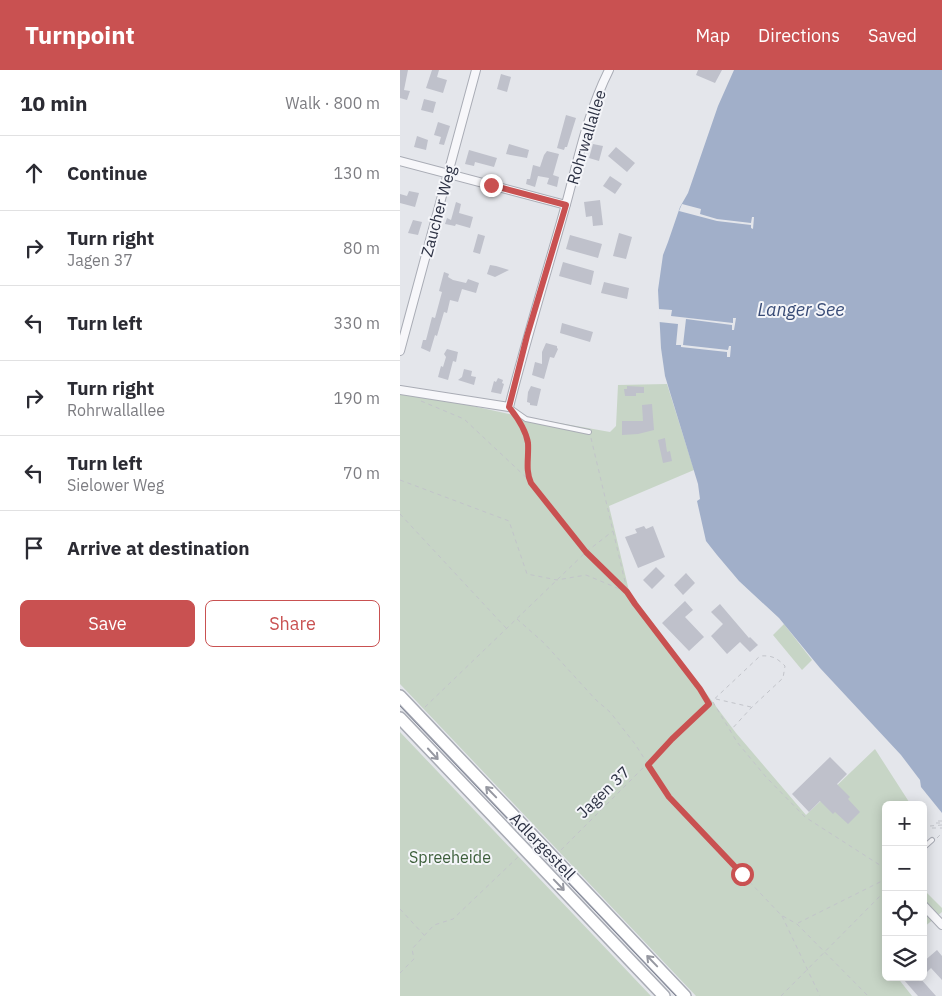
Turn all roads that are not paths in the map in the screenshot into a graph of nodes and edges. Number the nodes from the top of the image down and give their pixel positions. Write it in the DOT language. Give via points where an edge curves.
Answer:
graph roads {
  1 [pos="476,70"];
  2 [pos="609,70"];
  3 [pos="400,160"];
  4 [pos="448,174"];
  5 [pos="566,205"];
  6 [pos="400,351"];
  7 [pos="400,390"];
  8 [pos="509,407"];
  9 [pos="589,432"];
  10 [pos="400,696"];
  11 [pos="400,718"];
  12 [pos="932,840"];
  13 [pos="925,846"];
  14 [pos="548,862"];
  15 [pos="927,909"];
  16 [pos="942,925"];
  17 [pos="664,996"];
  18 [pos="685,996"];
  1 -- 4 [label="street, Zaucher Weg"];
  2 -- 5 [label="street, Rohrwallallee" via="591,112"];
  3 -- 4 [label="street"];
  4 -- 5 [label="street"];
  4 -- 6 [label="street, Zaucher Weg"];
  5 -- 8 [label="street, Rohrwallallee"];
  7 -- 8 [label="street"];
  8 -- 9 [label="lane" via="526,419"];
  14 -- 10 [label="main road, Adlergestell, one-way"];
  11 -- 14 [label="main road, Adlergestell, one-way"];
  12 -- 13 [label="lane"];
  14 -- 17 [label="main road, Adlergestell, one-way"];
  18 -- 14 [label="main road, Adlergestell, one-way"];
  15 -- 16 [label="street"];
}
